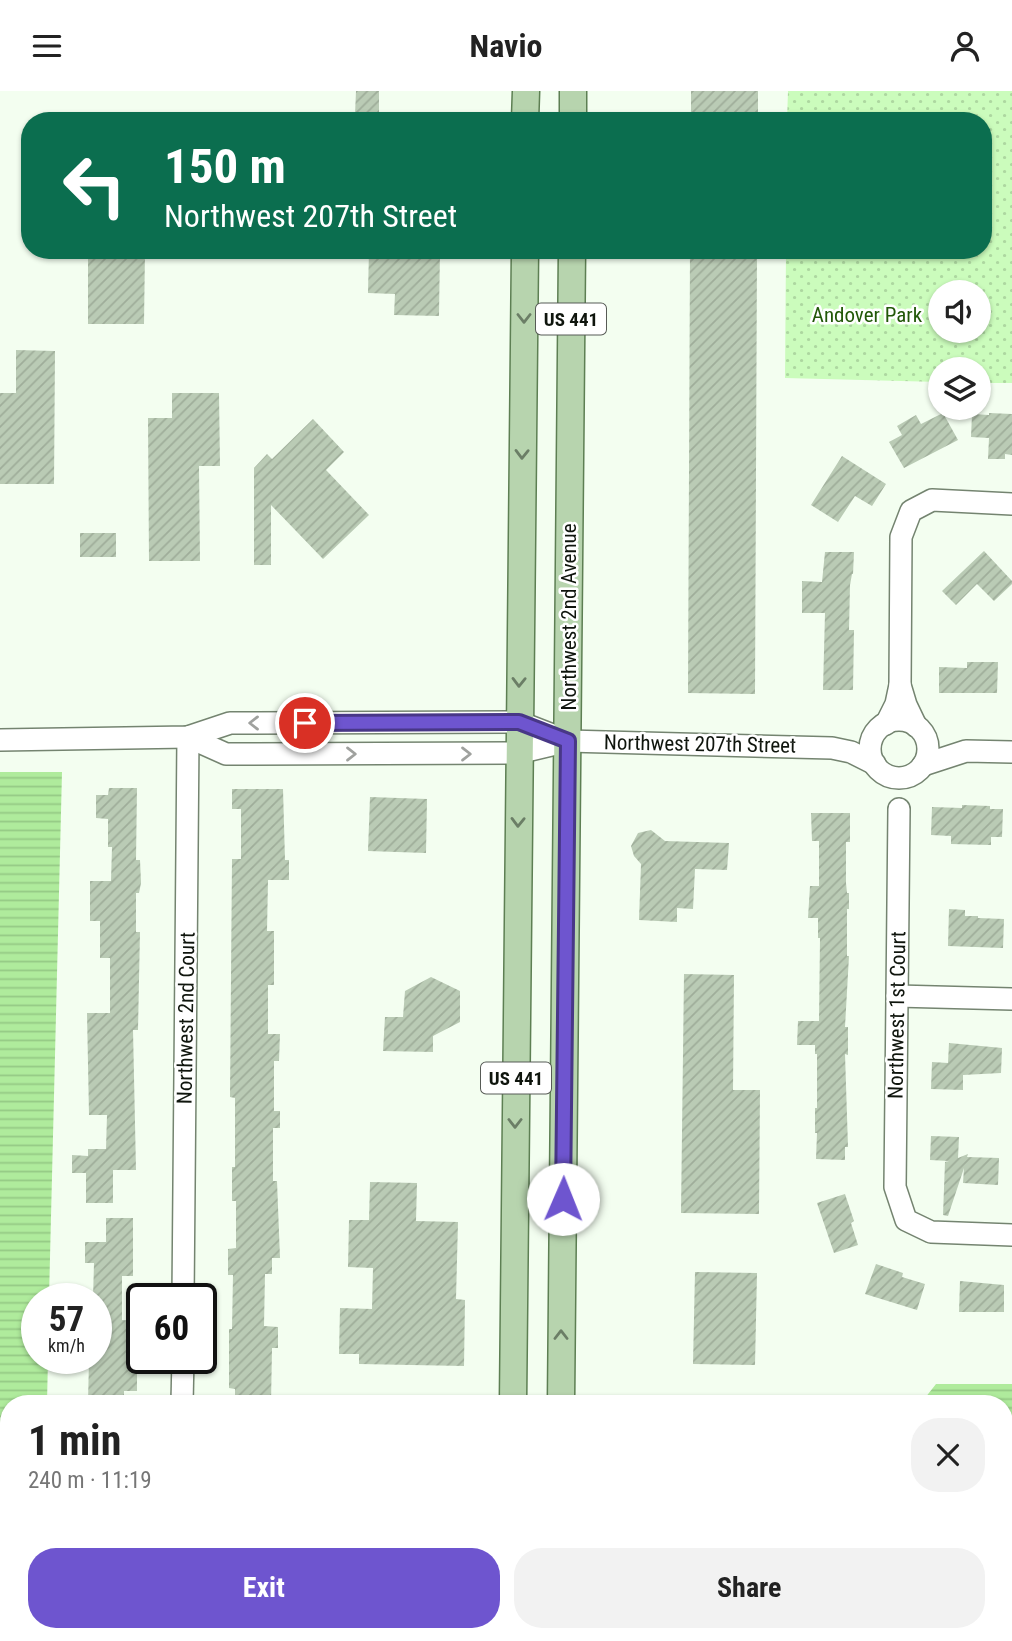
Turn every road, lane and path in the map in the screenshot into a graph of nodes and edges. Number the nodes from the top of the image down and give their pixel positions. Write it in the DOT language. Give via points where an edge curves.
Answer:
graph roads {
  1 [pos="526,91"];
  2 [pos="573,91"];
  3 [pos="526,112"];
  4 [pos="573,112"];
  5 [pos="524,259"];
  6 [pos="572,259"];
  7 [pos="1012,503"];
  8 [pos="900,685"];
  9 [pos="519,722"];
  10 [pos="882,726"];
  11 [pos="920,730"];
  12 [pos="188,737"];
  13 [pos="0,740"];
  14 [pos="568,741"];
  15 [pos="832,748"];
  16 [pos="966,751"];
  17 [pos="1012,752"];
  18 [pos="519,753"];
  19 [pos="878,768"];
  20 [pos="920,769"];
  21 [pos="899,809"];
  22 [pos="897,996"];
  23 [pos="1012,999"];
  24 [pos="1012,1235"];
  25 [pos="183,1283"];
  26 [pos="183,1374"];
  27 [pos="182,1395"];
  28 [pos="513,1395"];
  29 [pos="561,1395"];
  1 -- 3 [label="main road"];
  2 -- 4 [label="main road"];
  5 -- 9 [label="main road, US 441, one-way"];
  6 -- 14 [label="main road, Northwest 2nd Avenue / US 441"];
  7 -- 8 [label="street" via="932,500 911,511 901,537"];
  8 -- 10 [label="street" via="896,704"];
  8 -- 11 [label="street"];
  9 -- 12 [label="street, Northwest 207th Street, one-way" via="230,723"];
  9 -- 14 [label="street, Northwest 207th Street"];
  9 -- 18 [label="main road, US 441"];
  10 -- 11 [label="street" via="904,721"];
  10 -- 15 [label="street, Northwest 207th Street" via="864,738"];
  10 -- 19 [label="street" via="871,746"];
  11 -- 16 [label="street"];
  11 -- 20 [label="street" via="928,747"];
  12 -- 13 [label="street, Northwest 207th Street"];
  12 -- 18 [label="street, Northwest 207th Street, one-way" via="226,754"];
  12 -- 25 [label="street, Northwest 2nd Court"];
  14 -- 15 [label="street, Northwest 207th Street"];
  14 -- 18 [label="street, Northwest 207th Street"];
  29 -- 14 [label="main road, Northwest 2nd Avenue / US 441, one-way"];
  15 -- 19 [label="street, Northwest 207th Street" via="851,752"];
  16 -- 17 [label="street"];
  16 -- 20 [label="street"];
  18 -- 28 [label="main road, US 441, one-way"];
  19 -- 20 [label="street" via="898,778"];
  19 -- 21 [label="street, Northwest 1st Court"];
  20 -- 21 [label="street, Northwest 1st Court"];
  21 -- 22 [label="street, Northwest 1st Court"];
  22 -- 23 [label="street"];
  22 -- 24 [label="street, Northwest 1st Court" via="895,1187 906,1220 931,1232"];
  26 -- 27 [label="street"];
}
